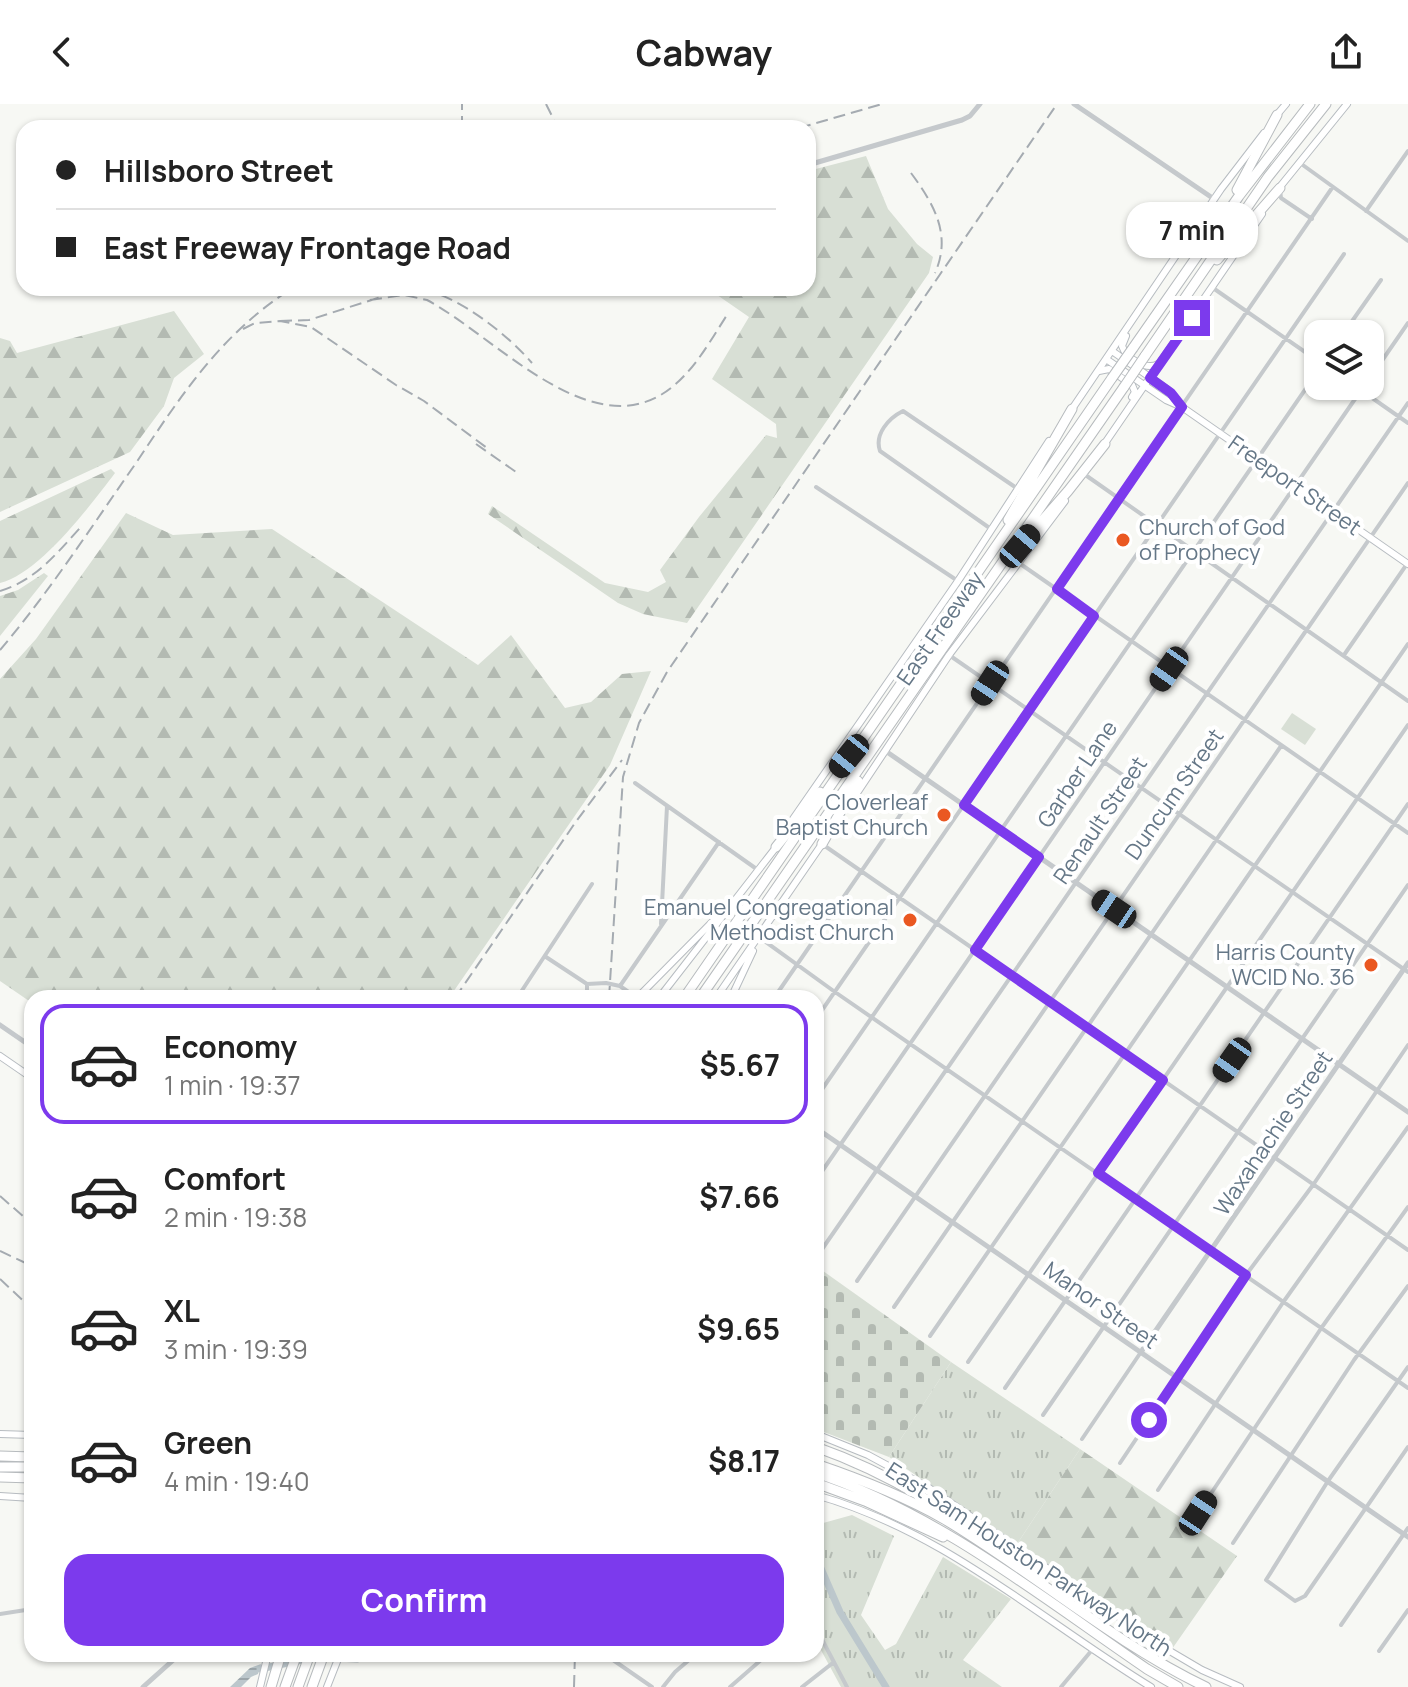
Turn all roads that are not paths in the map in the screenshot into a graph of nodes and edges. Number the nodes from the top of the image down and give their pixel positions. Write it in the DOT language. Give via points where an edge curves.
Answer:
graph roads {
  1 [pos="980,104"];
  2 [pos="1074,104"];
  3 [pos="1286,104"];
  4 [pos="1310,104"];
  5 [pos="1326,104"];
  6 [pos="1347,104"];
  7 [pos="1277,115"];
  8 [pos="1408,151"];
  9 [pos="816,163"];
  10 [pos="1299,163"];
  11 [pos="1280,188"];
  12 [pos="1332,188"];
  13 [pos="1214,199"];
  14 [pos="1366,211"];
  15 [pos="1312,219"];
  16 [pos="1210,238"];
  17 [pos="1408,241"];
  18 [pos="1344,254"];
  19 [pos="1381,280"];
  20 [pos="1213,288"];
  21 [pos="1177,309"];
  22 [pos="1248,312"];
  23 [pos="1353,320"];
  24 [pos="1132,322"];
  25 [pos="1408,323"];
  26 [pos="1286,338"];
  27 [pos="1112,351"];
  28 [pos="1304,351"];
  29 [pos="1165,357"];
  30 [pos="1384,358"];
  31 [pos="1106,359"];
  32 [pos="1097,372"];
  33 [pos="1150,378"];
  34 [pos="1144,386"];
  35 [pos="1304,391"];
  36 [pos="1355,400"];
  37 [pos="1378,400"];
  38 [pos="1408,403"];
  39 [pos="1182,407"];
  40 [pos="1072,409"];
  41 [pos="1399,416"];
  42 [pos="1122,418"];
  43 [pos="1408,423"];
  44 [pos="1220,433"];
  45 [pos="1105,444"];
  46 [pos="1257,459"];
  47 [pos="1084,474"];
  48 [pos="1408,483"];
  49 [pos="1296,486"];
  50 [pos="816,487"];
  51 [pos="1018,489"];
  52 [pos="1119,499"];
  53 [pos="1333,511"];
  54 [pos="1156,526"];
  55 [pos="992,530"];
  56 [pos="1370,537"];
  57 [pos="1195,551"];
  58 [pos="987,560"];
  59 [pos="1019,562"];
  60 [pos="1408,563"];
  61 [pos="1232,577"];
  62 [pos="992,579"];
  63 [pos="958,581"];
  64 [pos="1057,589"];
  65 [pos="1269,602"];
  66 [pos="1094,616"];
  67 [pos="1307,629"];
  68 [pos="1131,642"];
  69 [pos="1408,644"];
  70 [pos="949,655"];
  71 [pos="1344,655"];
  72 [pos="1169,669"];
  73 [pos="1382,681"];
  74 [pos="990,683"];
  75 [pos="1206,694"];
  76 [pos="1408,701"];
  77 [pos="1028,709"];
  78 [pos="1244,720"];
  79 [pos="1408,725"];
  80 [pos="1065,735"];
  81 [pos="865,736"];
  82 [pos="879,742"];
  83 [pos="1281,746"];
  84 [pos="887,752"];
  85 [pos="1104,761"];
  86 [pos="1319,772"];
  87 [pos="925,779"];
  88 [pos="635,783"];
  89 [pos="1141,787"];
  90 [pos="1357,798"];
  91 [pos="1408,804"];
  92 [pos="964,805"];
  93 [pos="667,806"];
  94 [pos="1179,813"];
  95 [pos="1394,824"];
  96 [pos="1001,831"];
  97 [pos="1408,833"];
  98 [pos="1216,839"];
  99 [pos="719,842"];
  100 [pos="822,844"];
  101 [pos="776,847"];
  102 [pos="1039,857"];
  103 [pos="1254,865"];
  104 [pos="758,870"];
  105 [pos="861,871"];
  106 [pos="1076,883"];
  107 [pos="592,884"];
  108 [pos="1408,885"];
  109 [pos="1292,891"];
  110 [pos="740,894"];
  111 [pos="899,898"];
  112 [pos="1114,909"];
  113 [pos="1329,917"];
  114 [pos="936,924"];
  115 [pos="660,926"];
  116 [pos="1151,935"];
  117 [pos="759,937"];
  118 [pos="1367,943"];
  119 [pos="975,950"];
  120 [pos="546,957"];
  121 [pos="1189,961"];
  122 [pos="796,966"];
  123 [pos="1407,968"];
  124 [pos="1012,976"];
  125 [pos="587,984"];
  126 [pos="620,986"];
  127 [pos="1227,987"];
  128 [pos="523,990"];
  129 [pos="587,990"];
  130 [pos="626,990"];
  131 [pos="645,990"];
  132 [pos="665,990"];
  133 [pos="688,990"];
  134 [pos="706,990"];
  135 [pos="722,990"];
  136 [pos="735,990"];
  137 [pos="780,990"];
  138 [pos="835,992"];
  139 [pos="1050,1002"];
  140 [pos="824,1008"];
  141 [pos="1264,1013"];
  142 [pos="872,1017"];
  143 [pos="0,1025"];
  144 [pos="1087,1028"];
  145 [pos="1302,1039"];
  146 [pos="24,1042"];
  147 [pos="910,1044"];
  148 [pos="1408,1045"];
  149 [pos="1125,1054"];
  150 [pos="0,1056"];
  151 [pos="1339,1065"];
  152 [pos="947,1069"];
  153 [pos="24,1072"];
  154 [pos="1163,1080"];
  155 [pos="824,1086"];
  156 [pos="1377,1091"];
  157 [pos="985,1096"];
  158 [pos="1200,1106"];
  159 [pos="1408,1112"];
  160 [pos="1022,1121"];
  161 [pos="1408,1127"];
  162 [pos="824,1133"];
  163 [pos="1238,1133"];
  164 [pos="841,1145"];
  165 [pos="1060,1149"];
  166 [pos="1275,1158"];
  167 [pos="824,1169"];
  168 [pos="878,1170"];
  169 [pos="1098,1173"];
  170 [pos="1313,1185"];
  171 [pos="916,1196"];
  172 [pos="1135,1200"];
  173 [pos="1408,1207"];
  174 [pos="1349,1210"];
  175 [pos="953,1222"];
  176 [pos="1173,1226"];
  177 [pos="1388,1236"];
  178 [pos="824,1246"];
  179 [pos="991,1248"];
  180 [pos="1408,1250"];
  181 [pos="1210,1252"];
  182 [pos="1029,1275"];
  183 [pos="1246,1275"];
  184 [pos="857,1281"];
  185 [pos="1408,1286"];
  186 [pos="1066,1300"];
  187 [pos="1284,1301"];
  188 [pos="894,1307"];
  189 [pos="1104,1326"];
  190 [pos="1322,1327"];
  191 [pos="930,1336"];
  192 [pos="1141,1352"];
  193 [pos="1359,1354"];
  194 [pos="968,1362"];
  195 [pos="1408,1367"];
  196 [pos="1178,1377"];
  197 [pos="1398,1380"];
  198 [pos="1005,1388"];
  199 [pos="1408,1388"];
  200 [pos="1216,1404"];
  201 [pos="1043,1415"];
  202 [pos="1253,1430"];
  203 [pos="0,1434"];
  204 [pos="24,1435"];
  205 [pos="824,1437"];
  206 [pos="1082,1439"];
  207 [pos="1408,1447"];
  208 [pos="824,1450"];
  209 [pos="0,1456"];
  210 [pos="1291,1456"];
  211 [pos="24,1461"];
  212 [pos="24,1463"];
  213 [pos="1120,1463"];
  214 [pos="0,1467"];
  215 [pos="824,1467"];
  216 [pos="824,1476"];
  217 [pos="0,1477"];
  218 [pos="24,1478"];
  219 [pos="1328,1481"];
  220 [pos="824,1486"];
  221 [pos="1158,1490"];
  222 [pos="0,1496"];
  223 [pos="24,1498"];
  224 [pos="824,1498"];
  225 [pos="1366,1508"];
  226 [pos="1198,1513"];
  227 [pos="1407,1533"];
  228 [pos="1233,1543"];
  229 [pos="1002,1569"];
  230 [pos="24,1610"];
  231 [pos="1408,1610"];
  232 [pos="0,1614"];
  233 [pos="1341,1625"];
  234 [pos="824,1643"];
  235 [pos="1094,1648"];
  236 [pos="1379,1651"];
  237 [pos="169,1662"];
  238 [pos="268,1662"];
  239 [pos="275,1662"];
  240 [pos="294,1662"];
  241 [pos="307,1662"];
  242 [pos="321,1662"];
  243 [pos="337,1662"];
  244 [pos="616,1662"];
  245 [pos="687,1662"];
  246 [pos="759,1662"];
  247 [pos="834,1662"];
  248 [pos="1160,1662"];
  249 [pos="143,1687"];
  250 [pos="266,1687"];
  251 [pos="285,1687"];
  252 [pos="298,1687"];
  253 [pos="312,1687"];
  254 [pos="327,1687"];
  255 [pos="652,1687"];
  256 [pos="663,1687"];
  257 [pos="730,1687"];
  258 [pos="802,1687"];
  259 [pos="847,1687"];
  260 [pos="1061,1687"];
  261 [pos="1151,1687"];
  262 [pos="1178,1687"];
  263 [pos="1206,1687"];
  264 [pos="1240,1687"];
  1 -- 9 [label="street" via="962,120"];
  2 -- 13 [label="street"];
  3 -- 7 [label="main road"];
  4 -- 16 [label="highway, East Freeway"];
  5 -- 21 [label="highway, East Freeway"];
  6 -- 10 [label="main road"];
  7 -- 13 [label="main road"];
  7 -- 16 [label="highway"];
  8 -- 14 [label="street"];
  10 -- 11 [label="main road"];
  10 -- 12 [label="street"];
  11 -- 15 [label="street" via="1281,198"];
  11 -- 20 [label="main road"];
  11 -- 21 [label="highway"];
  12 -- 14 [label="street"];
  12 -- 15 [label="street"];
  13 -- 24 [label="main road"];
  14 -- 17 [label="street"];
  15 -- 22 [label="street"];
  16 -- 58 [label="highway, East Freeway, bridge"];
  18 -- 26 [label="street"];
  19 -- 23 [label="street"];
  20 -- 22 [label="street"];
  20 -- 29 [label="main road"];
  21 -- 62 [label="highway, East Freeway, bridge"];
  22 -- 26 [label="street"];
  22 -- 39 [label="street"];
  24 -- 27 [label="main road"];
  24 -- 29 [label="main road" via="1122,343 1124,352 1150,368"];
  25 -- 30 [label="street"];
  26 -- 28 [label="street"];
  26 -- 44 [label="street"];
  27 -- 31 [label="main road"];
  27 -- 33 [label="main road, Freeport Street"];
  29 -- 33 [label="main road"];
  31 -- 32 [label="main road"];
  31 -- 34 [label="main road, Freeport Street"];
  32 -- 40 [label="main road"];
  32 -- 42 [label="main road" via="1109,369 1134,386"];
  33 -- 34 [label="main road"];
  33 -- 39 [label="main road, Freeport Street"];
  34 -- 39 [label="main road, Freeport Street"];
  34 -- 42 [label="main road"];
  35 -- 46 [label="street"];
  36 -- 49 [label="street, Garber Lane"];
  37 -- 41 [label="street"];
  38 -- 41 [label="street, Renault Street"];
  39 -- 44 [label="main road, Freeport Street"];
  39 -- 52 [label="street"];
  40 -- 51 [label="main road"];
  40 -- 58 [label="highway"];
  41 -- 43 [label="street"];
  41 -- 53 [label="street, Renault Street"];
  42 -- 45 [label="main road"];
  44 -- 46 [label="main road, Freeport Street"];
  44 -- 54 [label="street"];
  45 -- 47 [label="main road"];
  45 -- 62 [label="highway"];
  46 -- 49 [label="main road, Freeport Street"];
  46 -- 57 [label="street"];
  47 -- 52 [label="street"];
  47 -- 59 [label="main road"];
  48 -- 56 [label="street, Duncum Street"];
  49 -- 53 [label="main road, Freeport Street"];
  49 -- 61 [label="street, Garber Lane"];
  50 -- 63 [label="street"];
  51 -- 55 [label="main road"];
  51 -- 55 [label="street" via="903,411 882,430 880,451"];
  52 -- 54 [label="street"];
  52 -- 64 [label="street"];
  53 -- 56 [label="main road, Freeport Street"];
  53 -- 65 [label="street, Renault Street"];
  54 -- 57 [label="street"];
  54 -- 66 [label="street"];
  55 -- 63 [label="main road"];
  56 -- 60 [label="main road, Freeport Street"];
  56 -- 67 [label="street, Duncum Street"];
  57 -- 61 [label="street"];
  57 -- 68 [label="street"];
  58 -- 81 [label="highway, East Freeway"];
  59 -- 64 [label="street"];
  59 -- 70 [label="main road"];
  60 -- 71 [label="street"];
  61 -- 65 [label="street"];
  61 -- 72 [label="street, Garber Lane"];
  62 -- 82 [label="highway, East Freeway"];
  63 -- 101 [label="main road"];
  64 -- 66 [label="street"];
  64 -- 74 [label="street"];
  65 -- 67 [label="street"];
  65 -- 75 [label="street, Renault Street"];
  66 -- 68 [label="street"];
  66 -- 77 [label="street"];
  67 -- 71 [label="street"];
  67 -- 78 [label="street, Duncum Street"];
  68 -- 72 [label="street"];
  68 -- 80 [label="street"];
  69 -- 73 [label="street"];
  70 -- 74 [label="street"];
  70 -- 84 [label="main road"];
  71 -- 73 [label="street"];
  72 -- 75 [label="street"];
  72 -- 85 [label="street, Garber Lane"];
  73 -- 76 [label="street"];
  73 -- 86 [label="street"];
  74 -- 77 [label="street"];
  74 -- 87 [label="street"];
  75 -- 78 [label="street"];
  75 -- 89 [label="street, Renault Street"];
  77 -- 80 [label="street"];
  77 -- 92 [label="street"];
  78 -- 83 [label="street"];
  78 -- 94 [label="street, Duncum Street"];
  79 -- 90 [label="street"];
  80 -- 85 [label="street"];
  80 -- 96 [label="street"];
  81 -- 101 [label="highway"];
  81 -- 133 [label="highway, East Freeway"];
  82 -- 100 [label="highway"];
  82 -- 134 [label="highway, East Freeway"];
  83 -- 86 [label="street"];
  83 -- 98 [label="street"];
  84 -- 87 [label="street"];
  84 -- 100 [label="main road"];
  85 -- 89 [label="street"];
  85 -- 102 [label="street, Garber Lane"];
  86 -- 90 [label="street"];
  86 -- 103 [label="street"];
  87 -- 92 [label="street"];
  87 -- 105 [label="street"];
  88 -- 93 [label="street"];
  89 -- 94 [label="street"];
  89 -- 106 [label="street, Renault Street"];
  90 -- 95 [label="street"];
  90 -- 109 [label="street"];
  91 -- 95 [label="street"];
  92 -- 96 [label="street"];
  92 -- 111 [label="street"];
  93 -- 99 [label="street"];
  93 -- 115 [label="street"];
  94 -- 98 [label="street"];
  94 -- 112 [label="street, Duncum Street"];
  95 -- 97 [label="street"];
  95 -- 113 [label="street"];
  96 -- 102 [label="street"];
  96 -- 114 [label="street"];
  98 -- 103 [label="street"];
  98 -- 116 [label="street"];
  99 -- 104 [label="street"];
  99 -- 115 [label="street"];
  100 -- 105 [label="street"];
  100 -- 117 [label="main road"];
  101 -- 104 [label="main road"];
  102 -- 106 [label="street"];
  102 -- 119 [label="street, Garber Lane"];
  103 -- 109 [label="street"];
  103 -- 121 [label="street"];
  104 -- 110 [label="main road"];
  105 -- 111 [label="street"];
  105 -- 122 [label="street"];
  106 -- 112 [label="street"];
  106 -- 124 [label="street, Renault Street"];
  107 -- 120 [label="street"];
  108 -- 118 [label="street"];
  109 -- 113 [label="street"];
  109 -- 127 [label="street"];
  110 -- 131 [label="main road"];
  110 -- 132 [label="main road"];
  111 -- 114 [label="street"];
  111 -- 138 [label="street"];
  112 -- 116 [label="street"];
  112 -- 139 [label="street, Duncum Street"];
  113 -- 118 [label="street"];
  113 -- 141 [label="street"];
  114 -- 119 [label="street"];
  114 -- 142 [label="street"];
  115 -- 126 [label="street"];
  116 -- 121 [label="street"];
  116 -- 144 [label="street"];
  117 -- 122 [label="street"];
  117 -- 135 [label="main road"];
  117 -- 136 [label="main road"];
  118 -- 123 [label="street"];
  118 -- 145 [label="street"];
  119 -- 124 [label="street"];
  119 -- 147 [label="street, Garber Lane"];
  120 -- 125 [label="street"];
  120 -- 128 [label="street"];
  121 -- 127 [label="street"];
  121 -- 149 [label="street"];
  122 -- 137 [label="street"];
  122 -- 138 [label="street"];
  123 -- 151 [label="street, Waxahachie Street"];
  124 -- 139 [label="street"];
  124 -- 152 [label="street, Renault Street"];
  125 -- 126 [label="street"];
  125 -- 129 [label="street"];
  126 -- 130 [label="street"];
  127 -- 141 [label="street"];
  127 -- 154 [label="street"];
  138 -- 140 [label="street"];
  138 -- 142 [label="street"];
  139 -- 144 [label="street"];
  139 -- 157 [label="street, Duncum Street"];
  141 -- 145 [label="street"];
  141 -- 158 [label="street"];
  142 -- 147 [label="street"];
  142 -- 155 [label="street"];
  143 -- 146 [label="street"];
  144 -- 149 [label="street"];
  144 -- 160 [label="street"];
  145 -- 151 [label="street"];
  145 -- 163 [label="street"];
  147 -- 152 [label="street"];
  147 -- 164 [label="street, Garber Lane"];
  148 -- 156 [label="street"];
  149 -- 154 [label="street"];
  149 -- 165 [label="street"];
  150 -- 153 [label="main road"];
  151 -- 156 [label="street"];
  151 -- 166 [label="street, Waxahachie Street"];
  152 -- 157 [label="street"];
  152 -- 168 [label="street, Renault Street"];
  154 -- 158 [label="street"];
  154 -- 169 [label="street"];
  156 -- 159 [label="street"];
  156 -- 170 [label="street"];
  157 -- 160 [label="street"];
  157 -- 171 [label="street, Duncum Street"];
  158 -- 163 [label="street"];
  158 -- 172 [label="street"];
  160 -- 165 [label="street"];
  160 -- 175 [label="street"];
  161 -- 174 [label="street"];
  162 -- 164 [label="street, Manor Street"];
  163 -- 166 [label="street"];
  163 -- 176 [label="street"];
  164 -- 167 [label="street, Garber Lane"];
  164 -- 168 [label="street, Manor Street"];
  165 -- 169 [label="street"];
  165 -- 179 [label="street"];
  166 -- 170 [label="street"];
  166 -- 181 [label="street, Waxahachie Street"];
  168 -- 171 [label="street, Manor Street"];
  168 -- 178 [label="street, Renault Street"];
  169 -- 172 [label="street"];
  169 -- 182 [label="street"];
  170 -- 174 [label="street"];
  170 -- 183 [label="street"];
  171 -- 175 [label="street, Manor Street"];
  171 -- 184 [label="street, Duncum Street"];
  172 -- 176 [label="street"];
  172 -- 186 [label="street"];
  173 -- 177 [label="street"];
  174 -- 177 [label="street"];
  174 -- 187 [label="street"];
  175 -- 179 [label="street, Manor Street"];
  175 -- 188 [label="street"];
  176 -- 181 [label="street"];
  176 -- 189 [label="street"];
  177 -- 180 [label="street"];
  177 -- 190 [label="street"];
  179 -- 182 [label="street, Manor Street"];
  179 -- 191 [label="street"];
  181 -- 183 [label="street"];
  181 -- 192 [label="street, Waxahachie Street"];
  182 -- 186 [label="street, Manor Street"];
  182 -- 194 [label="street"];
  183 -- 187 [label="street"];
  183 -- 196 [label="street"];
  185 -- 193 [label="street"];
  186 -- 189 [label="street, Manor Street"];
  186 -- 198 [label="street"];
  187 -- 190 [label="street"];
  187 -- 200 [label="street"];
  189 -- 192 [label="street, Manor Street"];
  189 -- 201 [label="street"];
  190 -- 193 [label="street"];
  190 -- 202 [label="street"];
  192 -- 196 [label="street, Manor Street"];
  192 -- 206 [label="street, Waxahachie Street"];
  193 -- 197 [label="street"];
  193 -- 210 [label="street"];
  195 -- 197 [label="street"];
  196 -- 200 [label="street, Manor Street"];
  196 -- 213 [label="street"];
  197 -- 199 [label="street"];
  197 -- 219 [label="street"];
  200 -- 202 [label="street, Manor Street"];
  200 -- 221 [label="street"];
  202 -- 210 [label="street, Manor Street"];
  202 -- 226 [label="street"];
  203 -- 204 [label="main road"];
  205 -- 264 [label="main road, East Sam Houston Parkway North" via="910,1477 1163,1647"];
  207 -- 225 [label="street"];
  208 -- 248 [label="highway" via="952,1513"];
  209 -- 211 [label="highway"];
  210 -- 219 [label="street, Manor Street"];
  210 -- 228 [label="street"];
  212 -- 214 [label="highway"];
  215 -- 248 [label="highway, East Sam Houston Parkway North" via="942,1518"];
  216 -- 229 [label="highway, East Sam Houston Parkway North" via="907,1510"];
  217 -- 218 [label="highway"];
  219 -- 225 [label="street, Manor Street"];
  219 -- 225 [label="street" via="1267,1575 1266,1580 1295,1601 1305,1596"];
  220 -- 229 [label="highway" via="895,1513"];
  222 -- 223 [label="main road"];
  224 -- 235 [label="main road, East Sam Houston Parkway North" via="937,1544"];
  225 -- 227 [label="street, Manor Street"];
  227 -- 233 [label="street"];
  229 -- 262 [label="highway, East Sam Houston Parkway North"];
  230 -- 232 [label="street"];
  231 -- 236 [label="street"];
  234 -- 247 [label="street"];
  235 -- 260 [label="street"];
  235 -- 261 [label="main road, East Sam Houston Parkway North"];
  237 -- 249 [label="street"];
  238 -- 250 [label="main road"];
  239 -- 250 [label="highway"];
  240 -- 251 [label="highway"];
  241 -- 252 [label="highway"];
  242 -- 253 [label="highway"];
  243 -- 254 [label="main road"];
  244 -- 255 [label="street"];
  245 -- 256 [label="street"];
  246 -- 257 [label="street"];
  247 -- 258 [label="street"];
  247 -- 259 [label="street"];
  248 -- 263 [label="highway, East Sam Houston Parkway North"];
}
